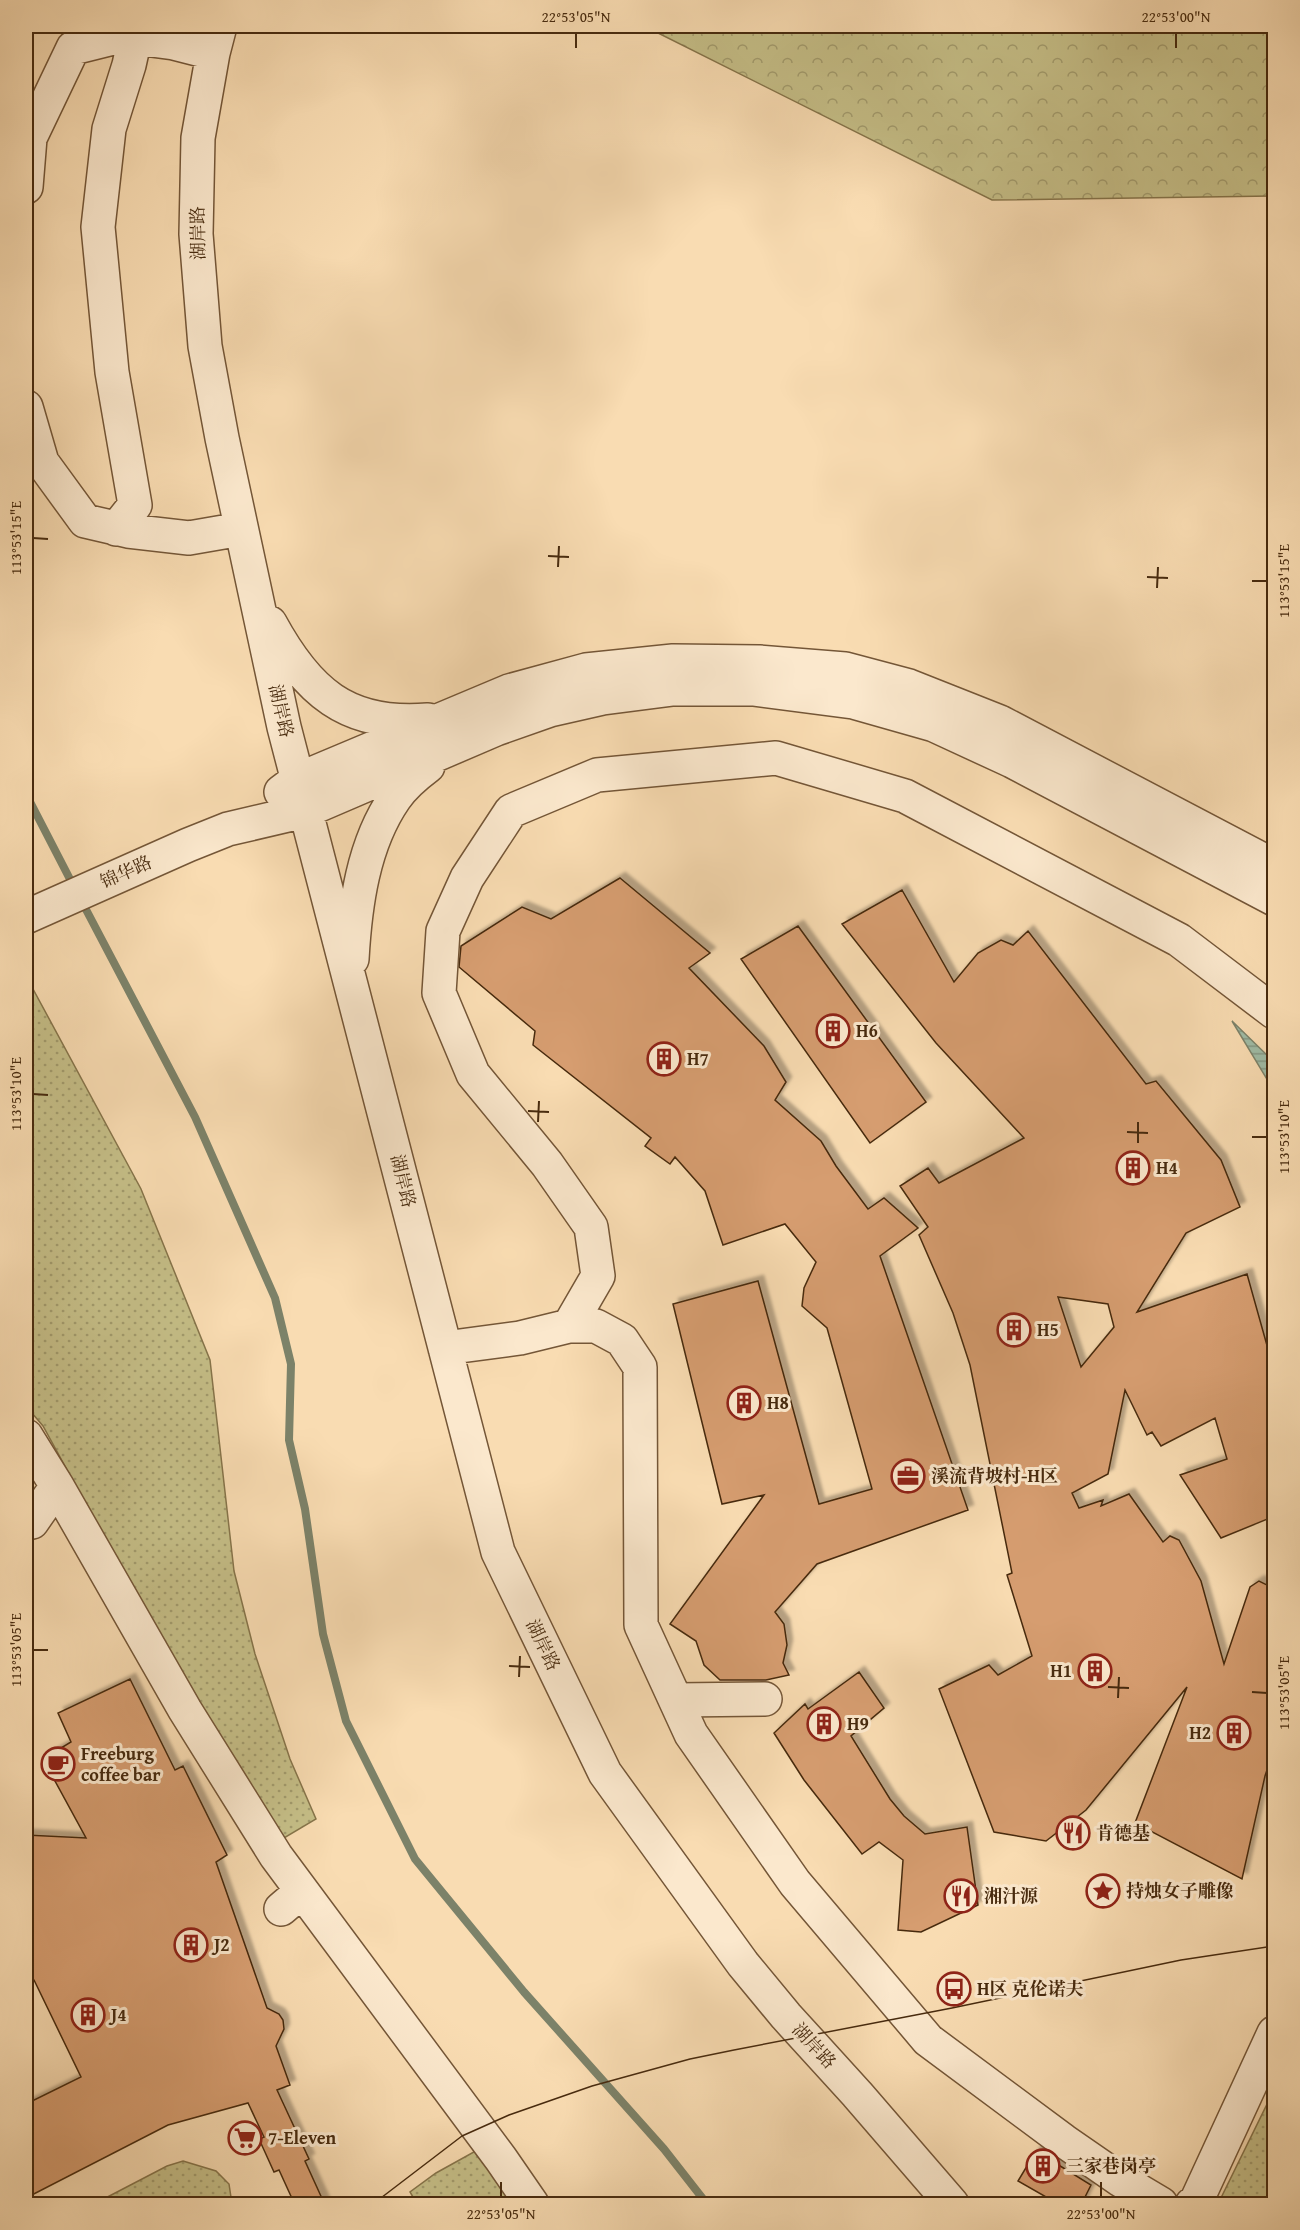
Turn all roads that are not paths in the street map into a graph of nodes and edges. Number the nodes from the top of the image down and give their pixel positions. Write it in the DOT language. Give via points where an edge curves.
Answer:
graph roads {
  1 [pos="135,38"];
  2 [pos="216,39"];
  3 [pos="26,187"];
  4 [pos="26,407"];
  5 [pos="116,529"];
  6 [pos="241,530"];
  7 [pos="254,589"];
  8 [pos="447,733"];
  9 [pos="301,796"];
  10 [pos="1275,866"];
  11 [pos="1275,899"];
  12 [pos="26,917"];
  13 [pos="351,982"];
  14 [pos="1275,1012"];
  15 [pos="569,1326"];
  16 [pos="445,1348"];
  17 [pos="26,1436"];
  18 [pos="57,1486"];
  19 [pos="32,1522"];
  20 [pos="765,1699"];
  21 [pos="676,1700"];
  22 [pos="1275,2032"];
  23 [pos="532,2205"];
  24 [pos="952,2205"];
  25 [pos="1161,2205"];
  26 [pos="1192,2205"];
  1 -- 2 [label="street" via="174,43"];
  1 -- 3 [label="street" via="121,36 73,48 30,138"];
  1 -- 5 [label="street" via="109,129 98,227 112,372 135,505"];
  2 -- 6 [label="street, 湖岸路" via="198,138 196,234 205,346"];
  4 -- 5 [label="street" via="42,462 85,521"];
  5 -- 6 [label="street" via="189,538"];
  6 -- 7 [label="street, 湖岸路"];
  7 -- 8 [label="street" via="297,669 334,703 364,715 413,721"];
  7 -- 9 [label="street, 湖岸路"];
  8 -- 9 [label="street, 锦华路"];
  8 -- 10 [label="street" via="509,691 586,670 673,661 845,669 909,686 1000,722"];
  8 -- 11 [label="street" via="496,729 550,710 603,698 673,689 753,689 852,702 944,729"];
  8 -- 13 [label="street" via="395,797 371,846 358,904"];
  9 -- 12 [label="street, 锦华路"];
  9 -- 13 [label="street, 湖岸路"];
  13 -- 16 [label="street, 湖岸路"];
  14 -- 15 [label="street" via="1179,940 905,796 776,758 597,775 511,811 467,878 443,932 439,993 473,1074 547,1164 591,1227 598,1276"];
  15 -- 16 [label="street" via="520,1338"];
  15 -- 21 [label="street" via="596,1326 622,1340 640,1366 641,1626"];
  16 -- 24 [label="street, 湖岸路" via="498,1552 605,1773 743,1964"];
  17 -- 18 [label="street"];
  18 -- 19 [label="street"];
  18 -- 23 [label="street" via="185,1710 276,1856 292,1900 494,2150"];
  20 -- 21 [label="street"];
  21 -- 25 [label="street" via="691,1734 795,1882 928,2040 1064,2141"];
  22 -- 26 [label="street"];
}
